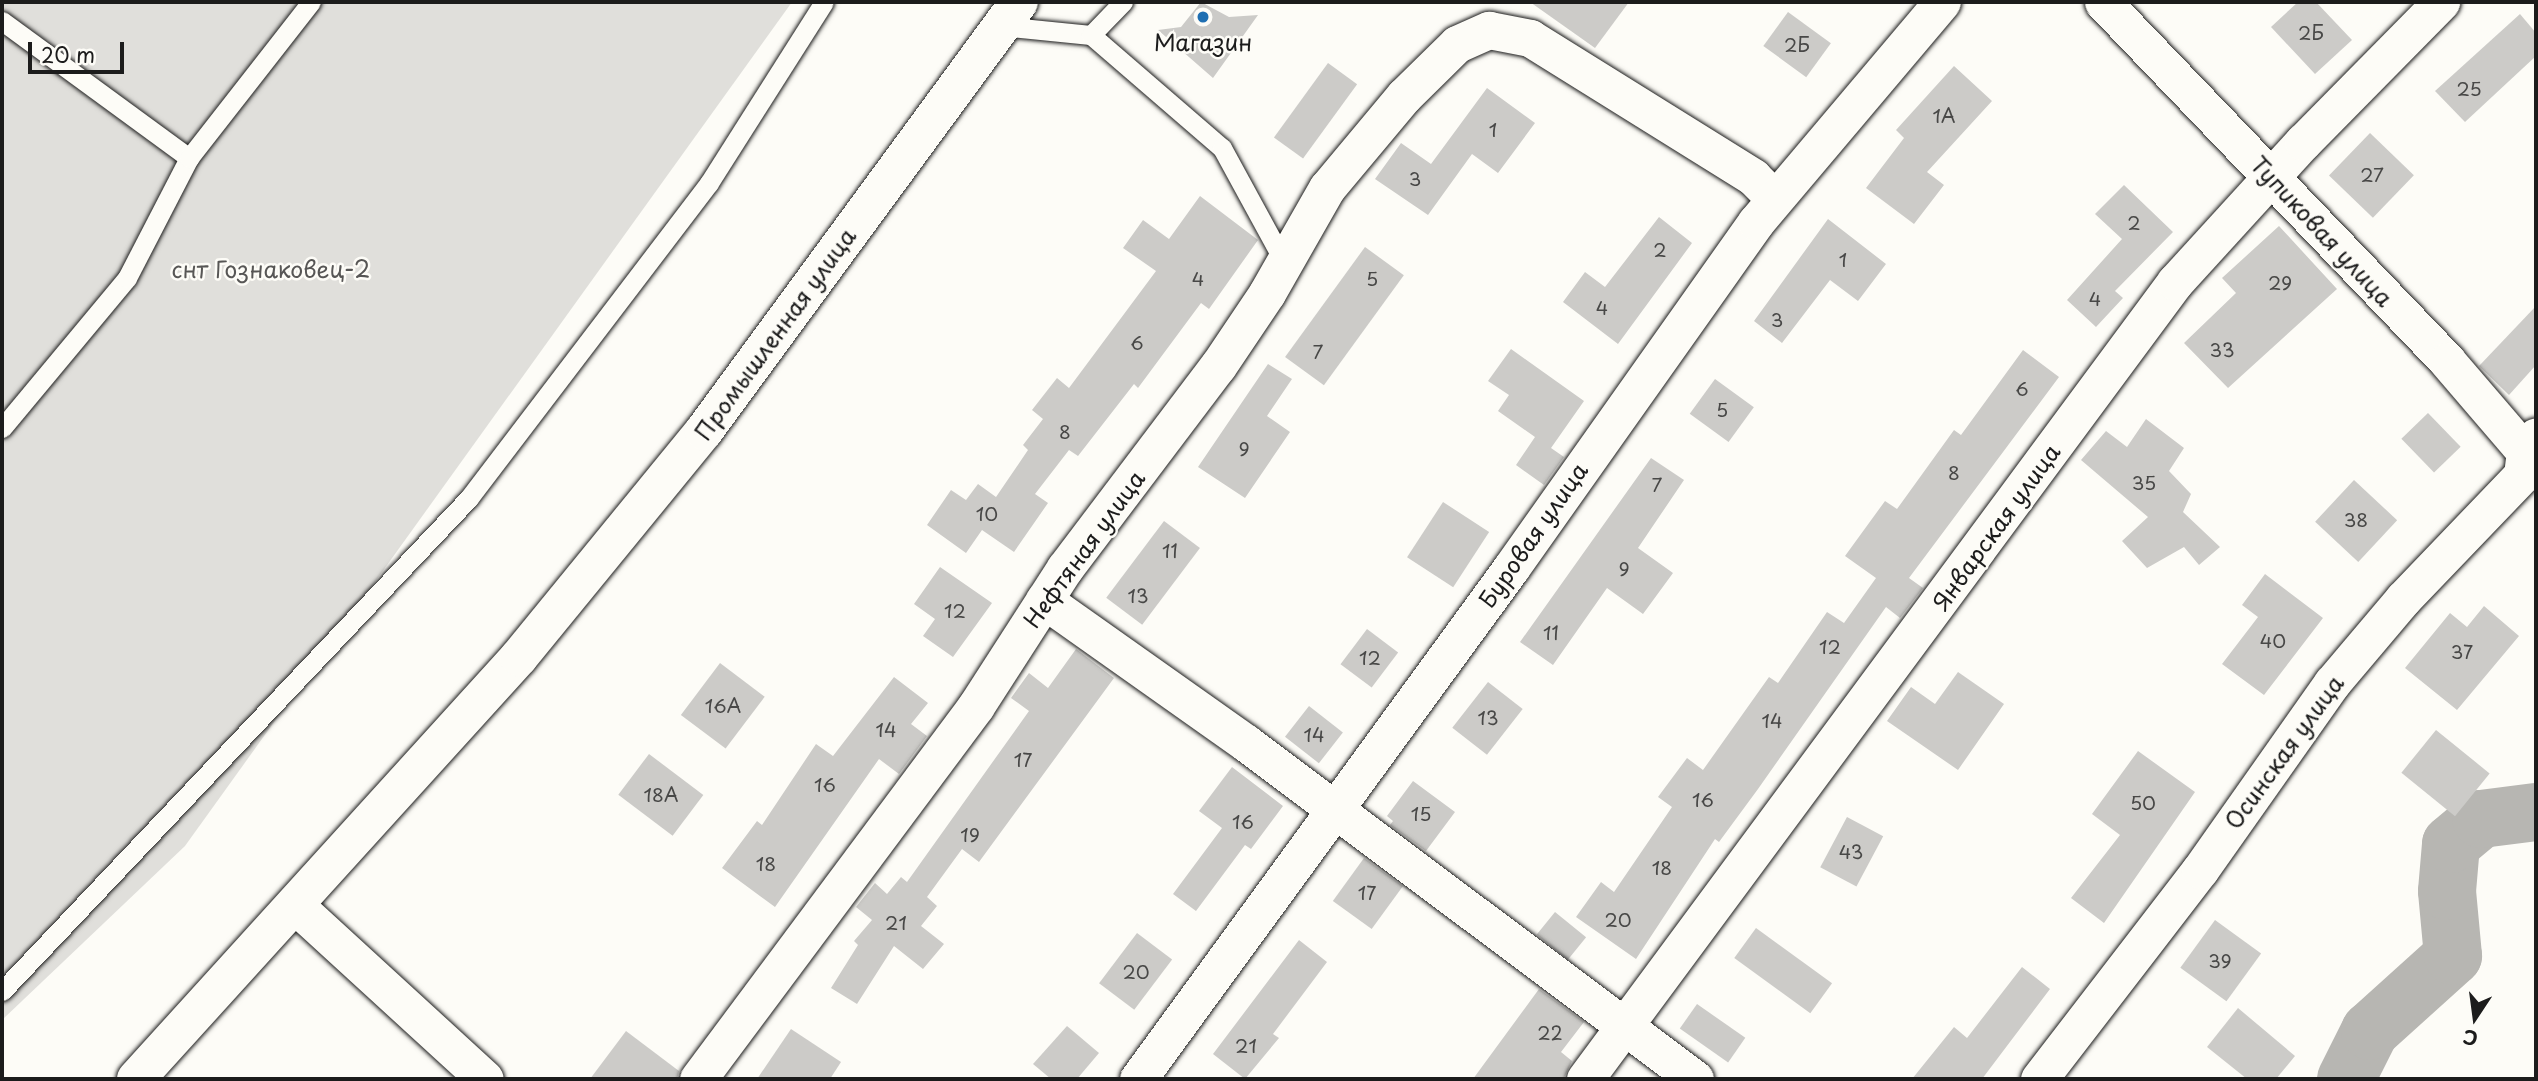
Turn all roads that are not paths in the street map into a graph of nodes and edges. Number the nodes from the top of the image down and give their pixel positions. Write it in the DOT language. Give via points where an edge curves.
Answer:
graph roads {
  1 [pos="311,2"];
  2 [pos="824,2"];
  3 [pos="1123,2"];
  4 [pos="1942,2"];
  5 [pos="2103,2"];
  6 [pos="2441,2"];
  7 [pos="1010,14"];
  8 [pos="2,21"];
  9 [pos="1091,36"];
  10 [pos="189,158"];
  11 [pos="2272,176"];
  12 [pos="1774,198"];
  13 [pos="1283,260"];
  14 [pos="2,428"];
  15 [pos="2532,451"];
  16 [pos="1044,600"];
  17 [pos="1335,809"];
  18 [pos="296,906"];
  19 [pos="2,991"];
  20 [pos="1624,1030"];
  21 [pos="135,1079"];
  22 [pos="485,1079"];
  23 [pos="698,1079"];
  24 [pos="1138,1079"];
  25 [pos="1585,1079"];
  26 [pos="1695,1079"];
  27 [pos="2039,1079"];
  1 -- 10 [label="lane"];
  2 -- 19 [label="lane" via="709,183 469,498"];
  3 -- 9 [label="lane"];
  4 -- 12 [label="street, Буровая улица"];
  5 -- 11 [label="street, Тупиковая улица"];
  6 -- 11 [label="street, Январская улица"];
  7 -- 9 [label="lane"];
  7 -- 18 [label="main road, Промышленная улица" via="704,431 519,657"];
  8 -- 10 [label="lane"];
  9 -- 13 [label="lane" via="1222,148"];
  10 -- 14 [label="lane" via="127,278"];
  11 -- 15 [label="street, Тупиковая улица"];
  11 -- 20 [label="street, Январская улица" via="2200,252 2125,348 1990,538"];
  12 -- 13 [label="street, Нефтяная улица" via="1753,177 1530,38 1503,30 1480,32 1457,44 1404,96 1327,188"];
  12 -- 17 [label="street, Буровая улица"];
  13 -- 16 [label="street, Нефтяная улица" via="1267,293 1218,366"];
  15 -- 27 [label="street, Осинская улица" via="2522,475 2411,589 2332,683 2200,870"];
  16 -- 17 [label="street"];
  16 -- 23 [label="street, Нефтяная улица" via="976,706"];
  17 -- 20 [label="street"];
  17 -- 24 [label="street, Буровая улица"];
  18 -- 21 [label="main road, Промышленная улица"];
  18 -- 22 [label="street"];
  20 -- 25 [label="street, Январская улица"];
  20 -- 26 [label="street"];
}
